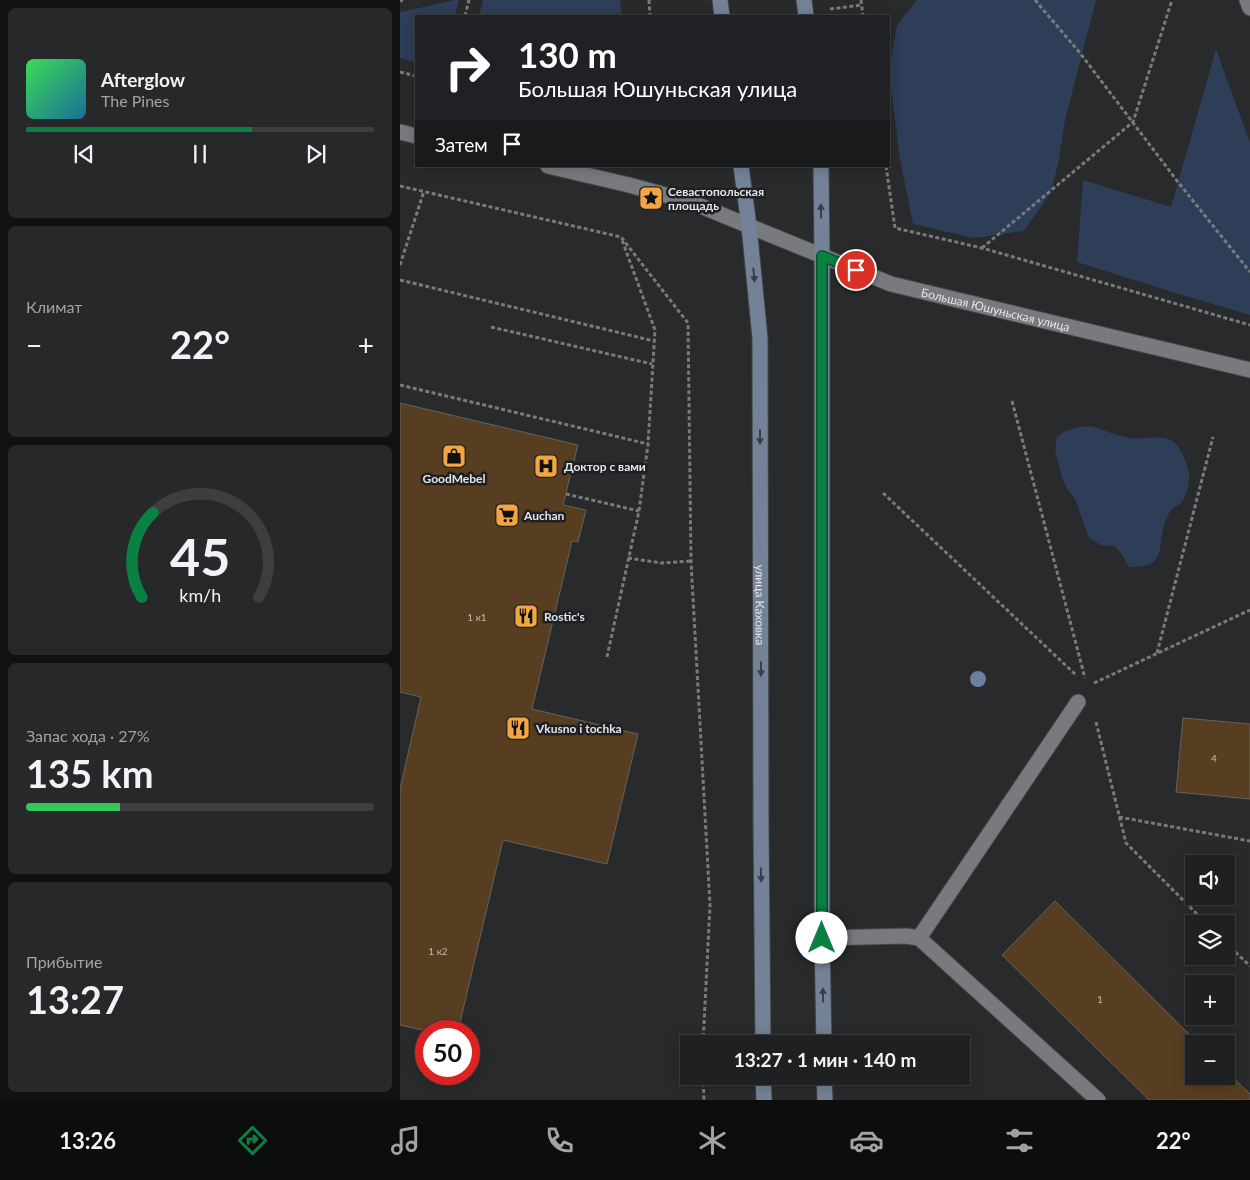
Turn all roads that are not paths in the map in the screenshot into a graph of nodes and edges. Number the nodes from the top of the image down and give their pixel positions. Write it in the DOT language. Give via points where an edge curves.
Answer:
graph roads {
  1 [pos="720,0"];
  2 [pos="804,0"];
  3 [pos="1247,0"];
  4 [pos="1250,8"];
  5 [pos="722,15"];
  6 [pos="806,15"];
  7 [pos="400,132"];
  8 [pos="415,136"];
  9 [pos="552,167"];
  10 [pos="741,167"];
  11 [pos="821,167"];
  12 [pos="749,226"];
  13 [pos="822,256"];
  14 [pos="1250,370"];
  15 [pos="1078,702"];
  16 [pos="822,938"];
  17 [pos="919,938"];
  18 [pos="763,1035"];
  19 [pos="824,1035"];
  20 [pos="763,1085"];
  21 [pos="824,1085"];
  22 [pos="764,1100"];
  23 [pos="825,1100"];
  24 [pos="1098,1100"];
  1 -- 5 [label="main road"];
  2 -- 6 [label="main road"];
  3 -- 4 [label="street"];
  7 -- 8 [label="street"];
  9 -- 12 [label="street" via="691,202"];
  10 -- 12 [label="main road, улица Каховка"];
  13 -- 11 [label="main road, one-way"];
  12 -- 13 [label="street, Большая Юшуньская улица"];
  12 -- 18 [label="main road, улица Каховка, one-way" via="760,338"];
  13 -- 14 [label="street, Большая Юшуньская улица" via="891,284"];
  13 -- 16 [label="main road"];
  15 -- 17 [label="street"];
  16 -- 17 [label="street"];
  19 -- 16 [label="main road, one-way"];
  17 -- 24 [label="street"];
  20 -- 22 [label="main road"];
  21 -- 23 [label="main road"];
}
